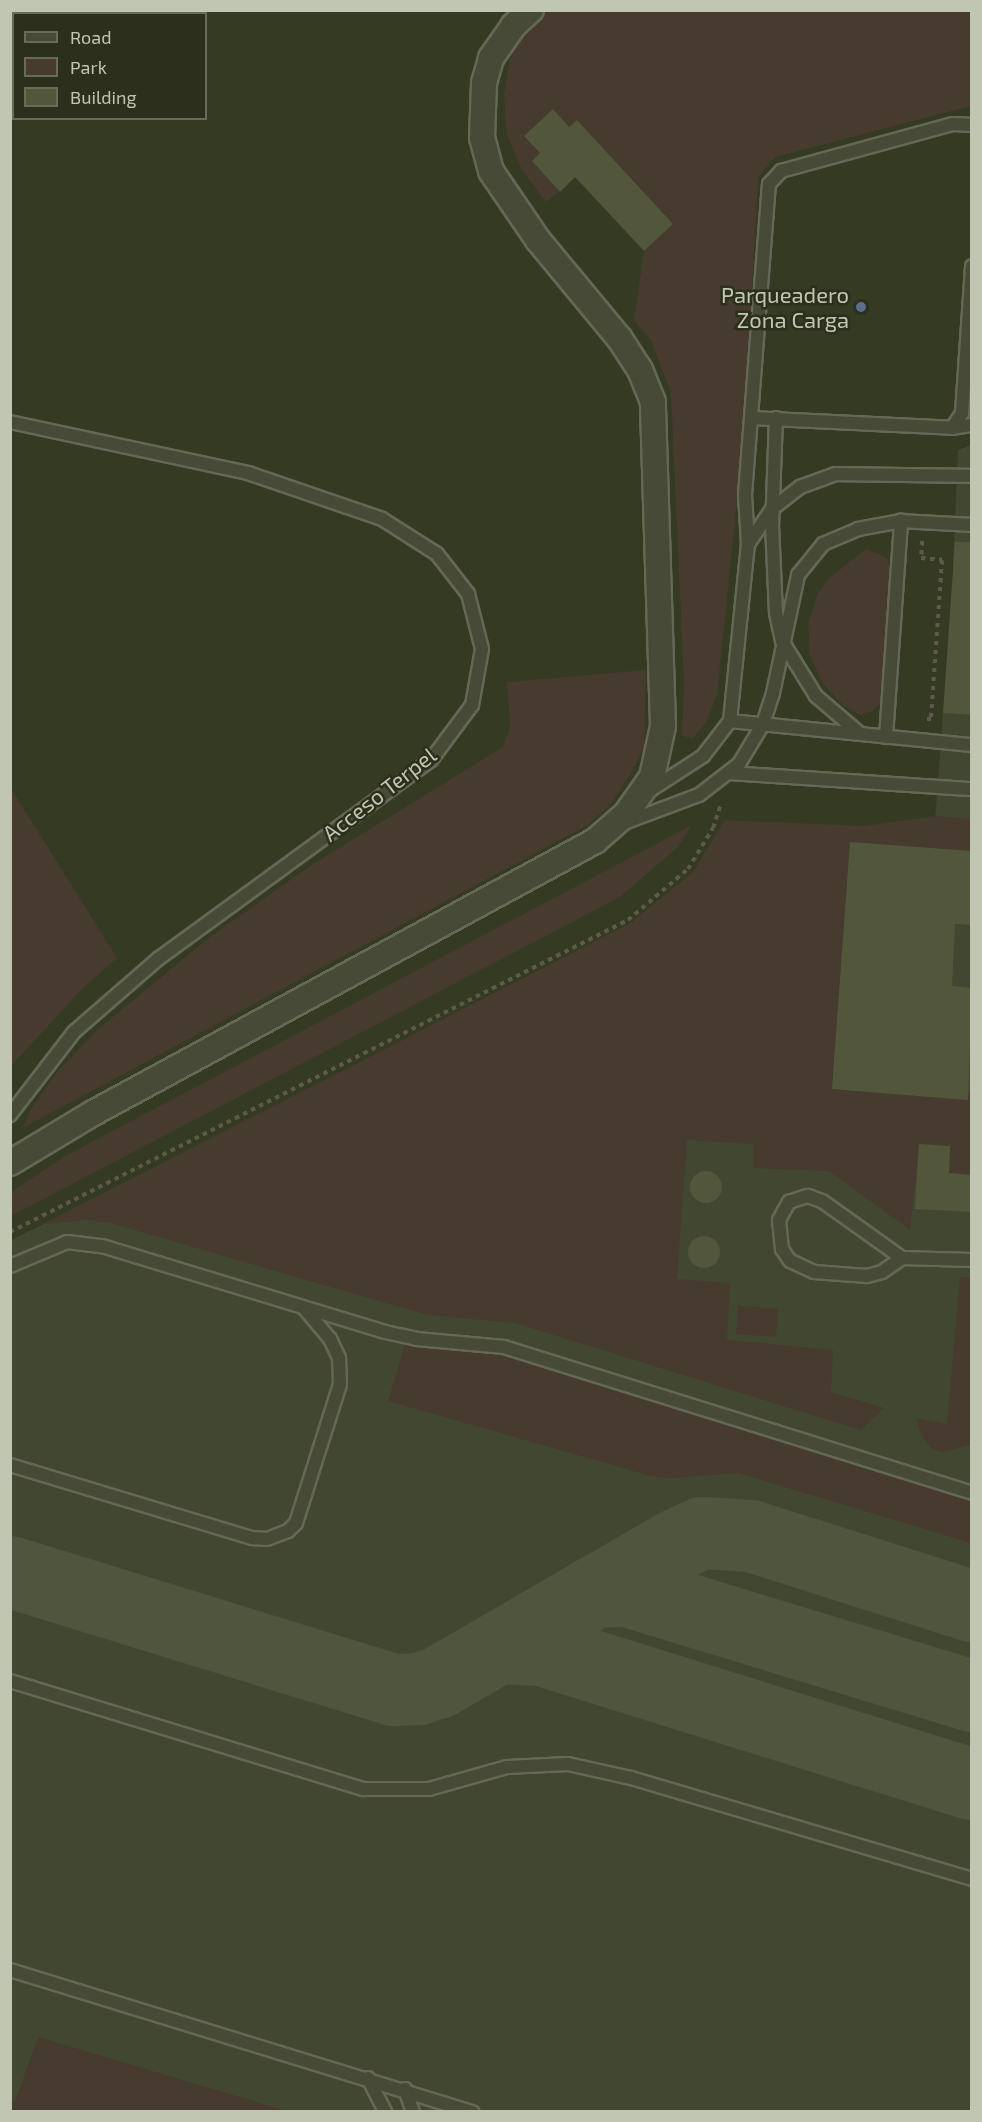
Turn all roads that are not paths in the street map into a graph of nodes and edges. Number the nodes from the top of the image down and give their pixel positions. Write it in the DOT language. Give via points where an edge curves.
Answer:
graph roads {
  1 [pos="531,10"];
  2 [pos="972,120"];
  3 [pos="953,124"];
  4 [pos="972,125"];
  5 [pos="972,266"];
  6 [pos="751,418"];
  7 [pos="776,418"];
  8 [pos="10,422"];
  9 [pos="972,424"];
  10 [pos="952,429"];
  11 [pos="972,476"];
  12 [pos="772,509"];
  13 [pos="901,521"];
  14 [pos="972,525"];
  15 [pos="748,544"];
  16 [pos="782,641"];
  17 [pos="730,721"];
  18 [pos="763,724"];
  19 [pos="859,733"];
  20 [pos="886,737"];
  21 [pos="972,745"];
  22 [pos="730,773"];
  23 [pos="972,789"];
  24 [pos="639,797"];
  25 [pos="614,827"];
  26 [pos="10,1116"];
  27 [pos="10,1163"];
  28 [pos="902,1258"];
  29 [pos="972,1260"];
  30 [pos="10,1266"];
  31 [pos="301,1306"];
  32 [pos="10,1465"];
  33 [pos="972,1493"];
  34 [pos="10,1681"];
  35 [pos="972,1879"];
  36 [pos="10,1970"];
  37 [pos="368,2078"];
  38 [pos="405,2089"];
  39 [pos="459,2109"];
  40 [pos="385,2112"];
  41 [pos="413,2112"];
  42 [pos="473,2112"];
  1 -- 24 [label="street" via="513,26 490,58 483,83 482,138 491,171 538,240 619,338 640,370 653,402 663,726 652,777"];
  2 -- 3 [label="lane"];
  3 -- 4 [label="lane"];
  3 -- 6 [label="lane" via="774,176 767,193"];
  5 -- 10 [label="lane" via="962,413"];
  6 -- 7 [label="lane"];
  6 -- 15 [label="lane" via="745,495"];
  7 -- 10 [label="lane"];
  7 -- 12 [label="lane"];
  8 -- 26 [label="lane, Acceso Terpel" via="248,473 382,519 437,554 468,594 482,649 472,705 431,760 158,959 74,1032"];
  9 -- 10 [label="lane"];
  11 -- 12 [label="lane" via="836,474 800,487"];
  12 -- 15 [label="lane"];
  12 -- 16 [label="lane" via="776,614"];
  13 -- 14 [label="lane"];
  13 -- 16 [label="lane" via="858,529 823,544 808,558 798,575"];
  13 -- 20 [label="lane"];
  15 -- 17 [label="lane"];
  16 -- 18 [label="lane"];
  16 -- 19 [label="lane" via="816,696"];
  17 -- 18 [label="lane"];
  17 -- 24 [label="lane" via="703,756"];
  18 -- 19 [label="lane"];
  18 -- 22 [label="lane"];
  19 -- 20 [label="lane"];
  20 -- 21 [label="lane"];
  22 -- 23 [label="lane"];
  22 -- 25 [label="lane" via="699,795"];
  24 -- 25 [label="street"];
  25 -- 27 [label="street" via="570,856 95,1112"];
  28 -- 28 [label="lane" via="822,1201 808,1196 789,1202 779,1220 782,1249 790,1261 814,1272 867,1276 882,1272"];
  28 -- 29 [label="lane"];
  30 -- 31 [label="lane" via="48,1248 83,1242"];
  31 -- 32 [label="lane" via="330,1338 341,1370 297,1523 288,1531 267,1539 252,1538"];
  31 -- 33 [label="lane" via="417,1339 504,1347"];
  34 -- 35 [label="lane" via="364,1789 429,1789 507,1767 568,1764 632,1778"];
  36 -- 37 [label="lane"];
  37 -- 38 [label="lane"];
  37 -- 40 [label="lane"];
  38 -- 39 [label="lane"];
  38 -- 41 [label="lane"];
  39 -- 42 [label="lane"];
}
